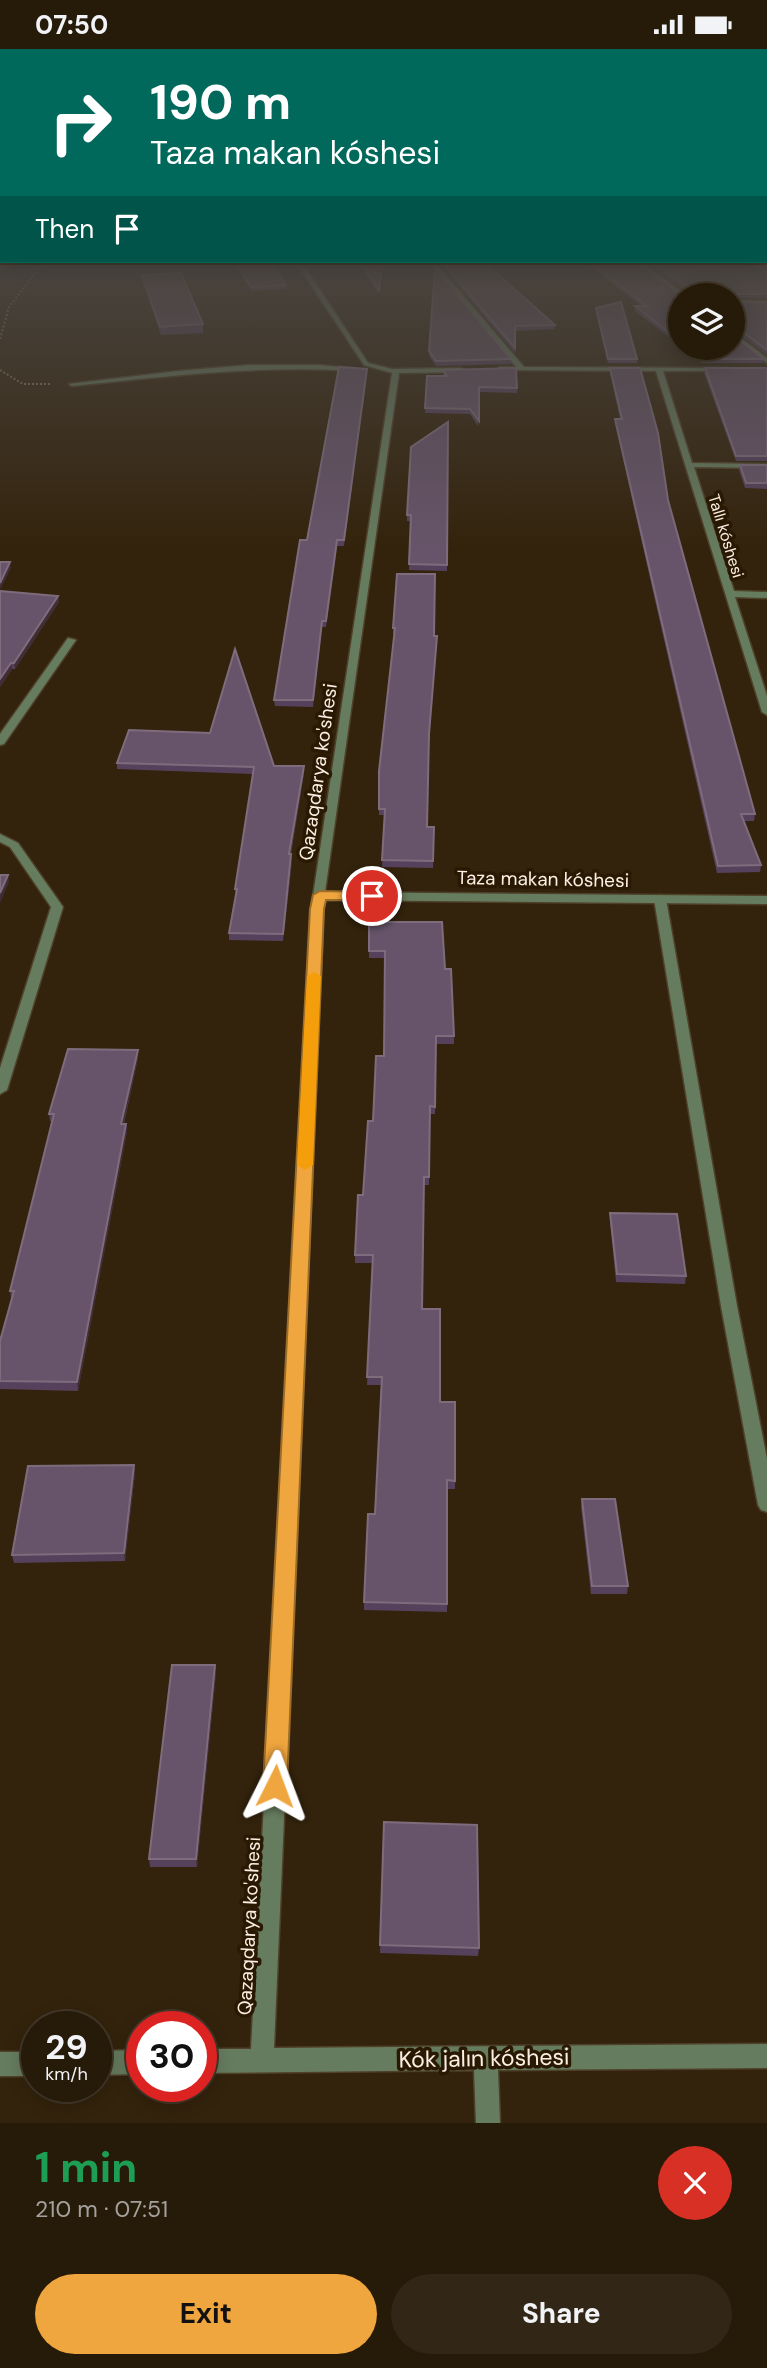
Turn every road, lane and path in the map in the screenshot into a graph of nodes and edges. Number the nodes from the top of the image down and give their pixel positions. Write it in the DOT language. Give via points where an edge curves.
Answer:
graph roads {
  1 [pos="362,358"];
  2 [pos="512,358"];
  3 [pos="521,368"];
  4 [pos="740,368"];
  5 [pos="493,369"];
  6 [pos="659,369"];
  7 [pos="0,370"];
  8 [pos="466,370"];
  9 [pos="396,372"];
  10 [pos="72,384"];
  11 [pos="689,465"];
  12 [pos="767,466"];
  13 [pos="730,594"];
  14 [pos="767,594"];
  15 [pos="71,640"];
  16 [pos="752,662"];
  17 [pos="767,662"];
  18 [pos="767,712"];
  19 [pos="0,742"];
  20 [pos="0,837"];
  21 [pos="320,895"];
  22 [pos="660,899"];
  23 [pos="767,900"];
  24 [pos="0,1090"];
  25 [pos="767,1505"];
  26 [pos="767,2056"];
  27 [pos="486,2057"];
  28 [pos="262,2060"];
  29 [pos="217,2061"];
  30 [pos="0,2064"];
  31 [pos="21,2064"];
  32 [pos="488,2123"];
  1 -- 9 [label="street" via="366,364"];
  2 -- 3 [label="street"];
  3 -- 5 [label="street"];
  3 -- 6 [label="street"];
  4 -- 6 [label="street"];
  6 -- 11 [label="street, Tallı kóshesi"];
  7 -- 10 [label="path" via="23,384"];
  8 -- 9 [label="street"];
  9 -- 10 [label="street" via="320,365 257,366"];
  9 -- 21 [label="street, Qazaqdarya ko'shesi"];
  11 -- 12 [label="street"];
  11 -- 13 [label="street, Tallı kóshesi"];
  13 -- 14 [label="street"];
  13 -- 16 [label="street, Tallı kóshesi"];
  15 -- 19 [label="street"];
  16 -- 17 [label="street"];
  16 -- 18 [label="street, Tallı kóshesi"];
  20 -- 24 [label="street" via="14,845 57,907"];
  21 -- 22 [label="street, Taza makan kóshesi"];
  21 -- 28 [label="street, Qazaqdarya ko'shesi"];
  22 -- 23 [label="street, Taza makan kóshesi"];
  22 -- 25 [label="street"];
  26 -- 27 [label="street, Kók jalın kóshesi"];
  27 -- 28 [label="street, Kók jalın kóshesi"];
  27 -- 32 [label="street"];
  28 -- 29 [label="street, Kók jalın kóshesi"];
  30 -- 31 [label="street"];
}
